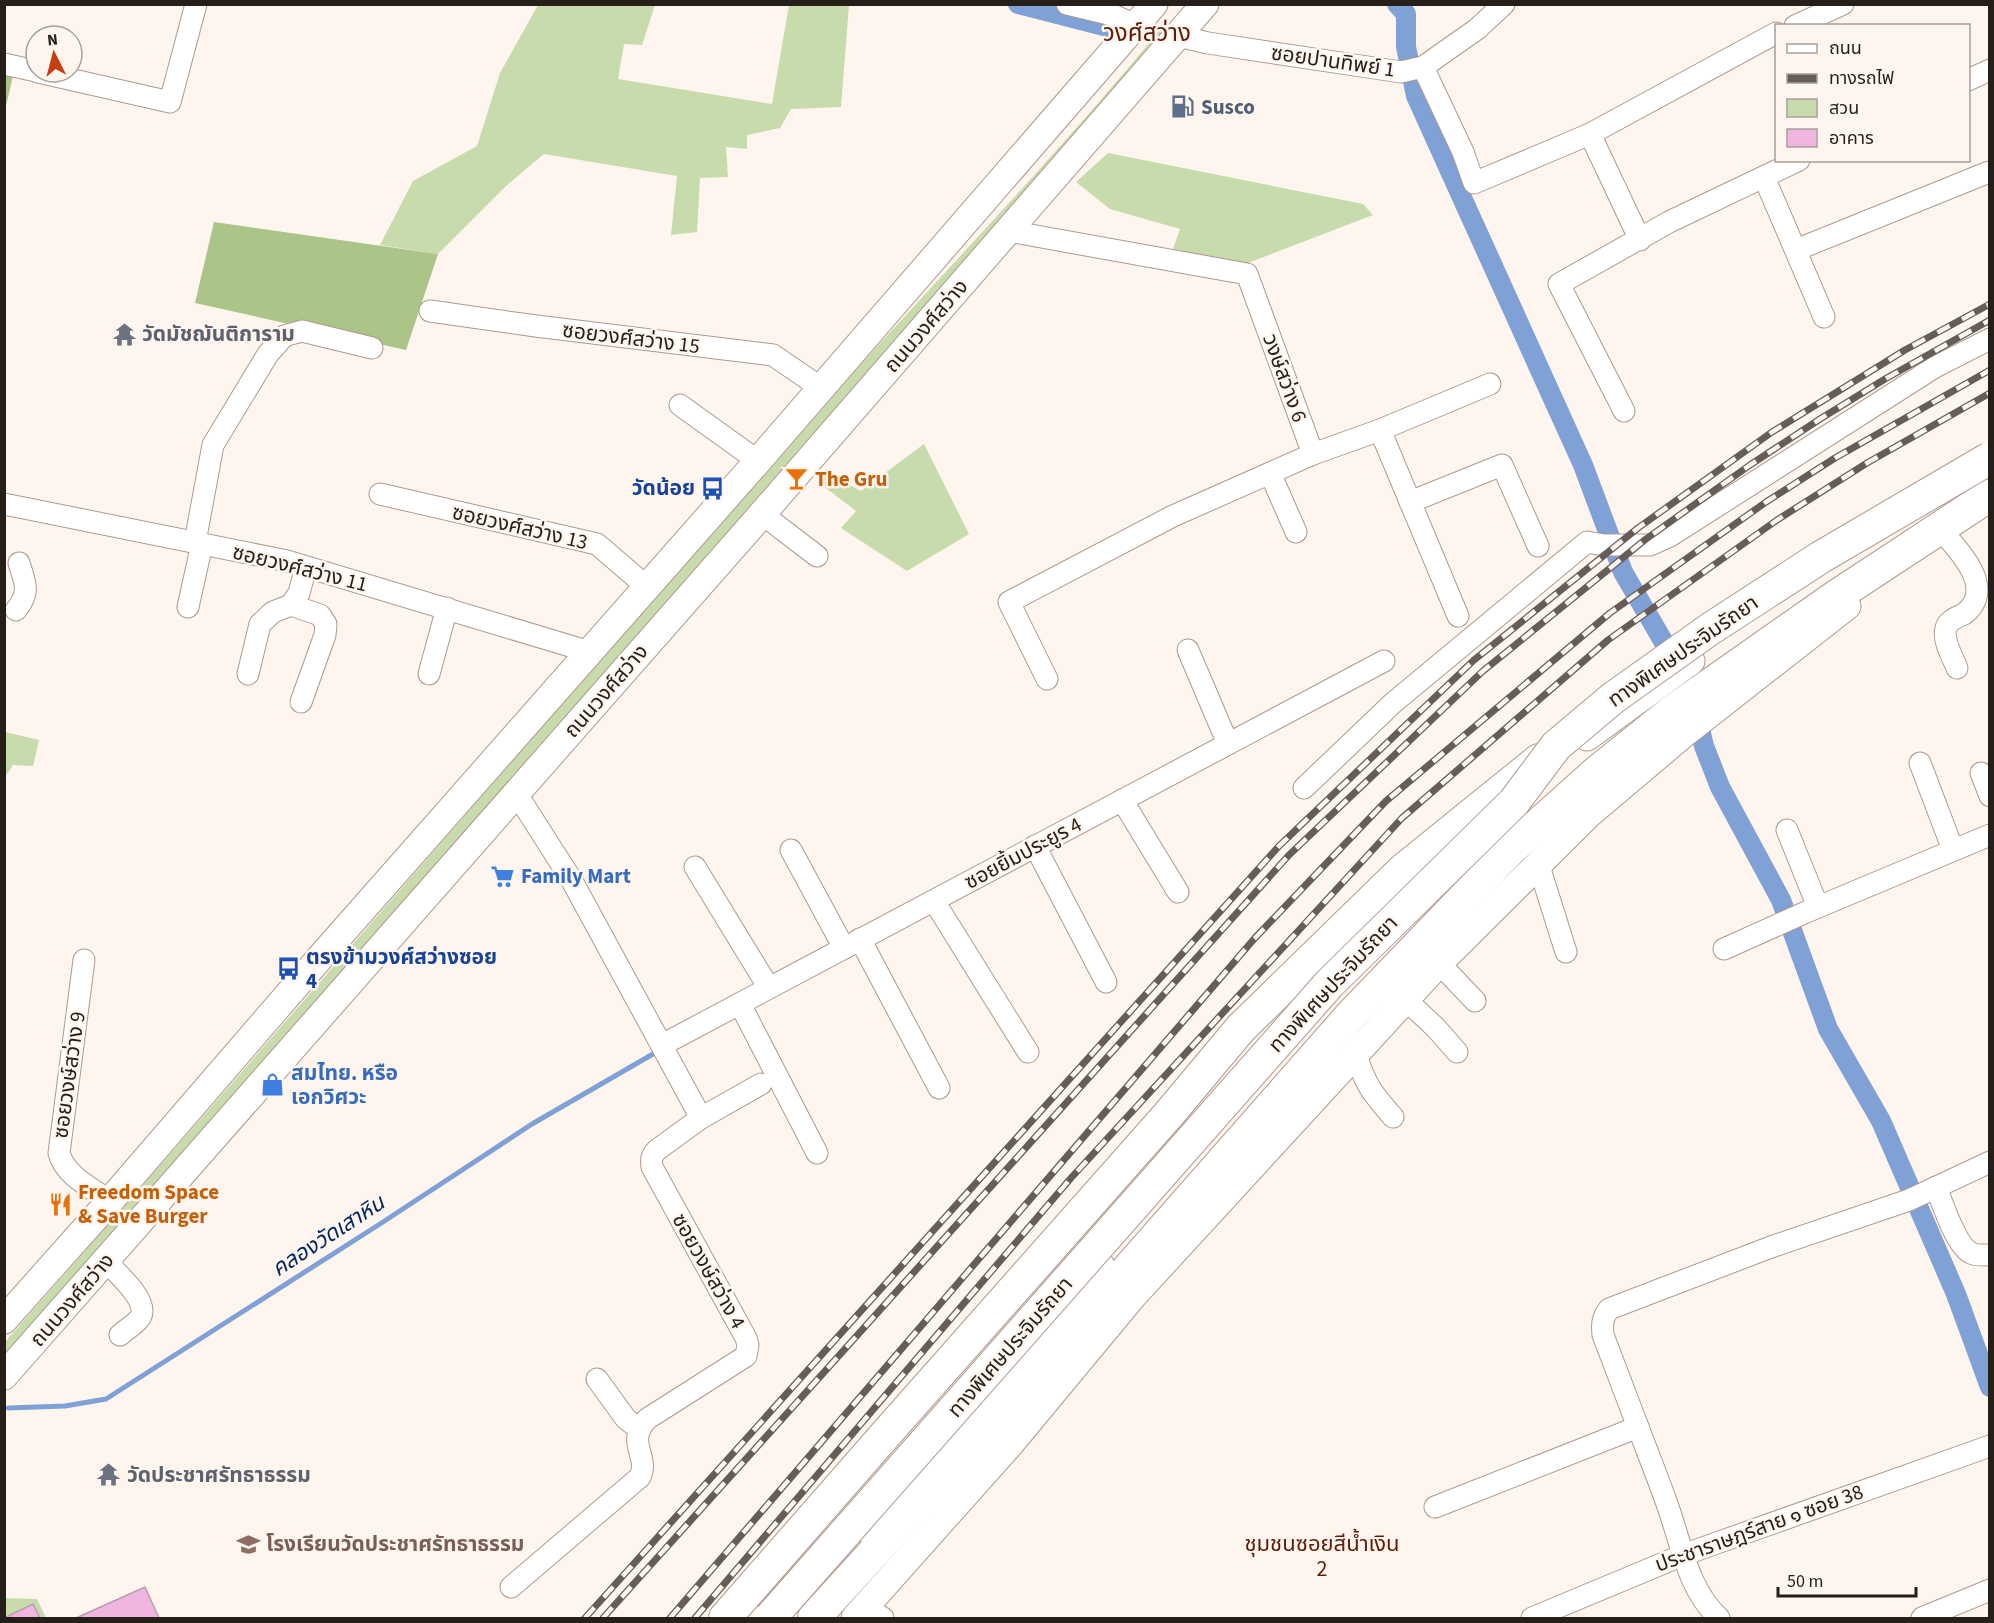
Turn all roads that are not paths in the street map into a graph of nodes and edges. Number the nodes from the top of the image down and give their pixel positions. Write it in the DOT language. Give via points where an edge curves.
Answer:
graph roads {
  1 [pos="196,4"];
  2 [pos="1067,4"];
  3 [pos="1154,4"];
  4 [pos="1205,4"];
  5 [pos="1504,4"];
  6 [pos="1843,4"];
  7 [pos="1799,24"];
  8 [pos="1135,25"];
  9 [pos="1775,34"];
  10 [pos="1178,36"];
  11 [pos="4,64"];
  12 [pos="24,69"];
  13 [pos="1413,69"];
  14 [pos="1989,70"];
  15 [pos="1970,79"];
  16 [pos="84,83"];
  17 [pos="1590,134"];
  18 [pos="1795,162"];
  19 [pos="1989,172"];
  20 [pos="1764,177"];
  21 [pos="1008,231"];
  22 [pos="1640,240"];
  23 [pos="1796,250"];
  24 [pos="430,311"];
  25 [pos="1824,317"];
  26 [pos="1989,339"];
  27 [pos="372,348"];
  28 [pos="1490,384"];
  29 [pos="821,388"];
  30 [pos="680,405"];
  31 [pos="1624,411"];
  32 [pos="1380,430"];
  33 [pos="1312,454"];
  34 [pos="1989,458"];
  35 [pos="758,461"];
  36 [pos="1989,470"];
  37 [pos="1270,473"];
  38 [pos="380,494"];
  39 [pos="1989,495"];
  40 [pos="1410,502"];
  41 [pos="4,504"];
  42 [pos="1989,511"];
  43 [pos="762,514"];
  44 [pos="1296,532"];
  45 [pos="1947,537"];
  46 [pos="198,543"];
  47 [pos="1538,546"];
  48 [pos="818,556"];
  49 [pos="19,563"];
  50 [pos="306,567"];
  51 [pos="647,587"];
  52 [pos="291,605"];
  53 [pos="188,607"];
  54 [pos="447,608"];
  55 [pos="16,610"];
  56 [pos="1458,616"];
  57 [pos="1188,650"];
  58 [pos="590,652"];
  59 [pos="1384,661"];
  60 [pos="1957,668"];
  61 [pos="248,674"];
  62 [pos="429,674"];
  63 [pos="1047,679"];
  64 [pos="301,702"];
  65 [pos="1228,744"];
  66 [pos="1556,746"];
  67 [pos="1920,763"];
  68 [pos="1981,773"];
  69 [pos="1304,788"];
  70 [pos="516,793"];
  71 [pos="1989,796"];
  72 [pos="1122,800"];
  73 [pos="1787,830"];
  74 [pos="1989,835"];
  75 [pos="1035,846"];
  76 [pos="792,850"];
  77 [pos="1953,850"];
  78 [pos="1538,863"];
  79 [pos="695,867"];
  80 [pos="1178,892"];
  81 [pos="934,901"];
  82 [pos="1809,911"];
  83 [pos="852,944"];
  84 [pos="1724,949"];
  85 [pos="1566,952"];
  86 [pos="84,960"];
  87 [pos="1439,963"];
  88 [pos="1106,982"];
  89 [pos="769,988"];
  90 [pos="1405,999"];
  91 [pos="1475,1001"];
  92 [pos="740,1004"];
  93 [pos="662,1045"];
  94 [pos="1028,1052"];
  95 [pos="1355,1052"];
  96 [pos="1457,1052"];
  97 [pos="761,1084"];
  98 [pos="939,1088"];
  99 [pos="1393,1117"];
  100 [pos="701,1118"];
  101 [pos="817,1153"];
  102 [pos="1989,1162"];
  103 [pos="1924,1193"];
  104 [pos="110,1201"];
  105 [pos="1989,1255"];
  106 [pos="106,1261"];
  107 [pos="4,1320"];
  108 [pos="120,1335"];
  109 [pos="4,1376"];
  110 [pos="597,1379"];
  111 [pos="1638,1427"];
  112 [pos="639,1429"];
  113 [pos="1989,1446"];
  114 [pos="1435,1508"];
  115 [pos="872,1532"];
  116 [pos="1683,1554"];
  117 [pos="512,1587"];
  118 [pos="1989,1590"];
  119 [pos="868,1615"];
  120 [pos="725,1618"];
  121 [pos="770,1618"];
  122 [pos="777,1618"];
  123 [pos="795,1618"];
  124 [pos="814,1618"];
  125 [pos="1532,1618"];
  126 [pos="1719,1618"];
  127 [pos="1922,1618"];
  1 -- 16 [label="street" via="170,102"];
  2 -- 8 [label="street" via="1113,15"];
  3 -- 8 [label="main road, ถนนวงศ์สว่าง"];
  4 -- 10 [label="main road, ถนนวงศ์สว่าง"];
  5 -- 13 [label="street, ซอยปานทิพย์ 1" via="1477,29"];
  6 -- 7 [label="street"];
  8 -- 29 [label="main road, ถนนวงศ์สว่าง"];
  9 -- 17 [label="street"];
  10 -- 13 [label="street, ซอยปานทิพย์ 1"];
  10 -- 21 [label="main road, ถนนวงศ์สว่าง"];
  11 -- 12 [label="street"];
  13 -- 17 [label="street" via="1463,152 1474,183"];
  14 -- 15 [label="street"];
  17 -- 22 [label="street"];
  18 -- 20 [label="street"];
  19 -- 23 [label="street"];
  20 -- 22 [label="street"];
  20 -- 23 [label="street"];
  21 -- 33 [label="street, วงษ์สว่าง 6" via="1246,274"];
  21 -- 43 [label="main road, ถนนวงศ์สว่าง"];
  22 -- 31 [label="street" via="1559,284"];
  23 -- 25 [label="street"];
  24 -- 29 [label="street, ซอยวงศ์สว่าง 15" via="773,355"];
  26 -- 69 [label="street" via="1935,367 1670,536 1650,546 1587,542 1393,703"];
  27 -- 46 [label="street" via="302,331 285,336 268,354 213,446"];
  28 -- 32 [label="street"];
  29 -- 35 [label="main road, ถนนวงศ์สว่าง"];
  30 -- 35 [label="street"];
  32 -- 33 [label="street"];
  32 -- 40 [label="street"];
  33 -- 37 [label="street"];
  34 -- 66 [label="highway, ทางพิเศษประจิมรัถยา, bridge" via="1821,557 1710,629 1613,698"];
  35 -- 51 [label="main road, ถนนวงศ์สว่าง"];
  36 -- 115 [label="main road" via="1836,563 1720,641 1552,762 1482,827 1336,988"];
  37 -- 44 [label="street"];
  37 -- 63 [label="street" via="1173,516 1009,602"];
  38 -- 51 [label="street, ซอยวงศ์สว่าง 13" via="597,544"];
  39 -- 124 [label="highway, ทางพิเศษประจิมรัถยา" via="1674,710 1512,848 1352,1014 1012,1401"];
  40 -- 47 [label="street" via="1502,465"];
  40 -- 56 [label="street"];
  41 -- 46 [label="street, ซอยวงศ์สว่าง 11"];
  42 -- 45 [label="main road"];
  43 -- 48 [label="street"];
  43 -- 70 [label="main road, ถนนวงศ์สว่าง"];
  45 -- 60 [label="street" via="1970,562 1980,584 1976,602 1945,629"];
  45 -- 78 [label="main road" via="1890,572 1768,667 1589,814"];
  46 -- 50 [label="street, ซอยวงศ์สว่าง 11"];
  46 -- 53 [label="street"];
  49 -- 55 [label="street" via="26,586 25,599"];
  50 -- 52 [label="street"];
  50 -- 54 [label="street, ซอยวงศ์สว่าง 11"];
  51 -- 58 [label="main road, ถนนวงศ์สว่าง"];
  52 -- 61 [label="street" via="273,612 260,624"];
  52 -- 64 [label="street" via="320,615 326,624"];
  54 -- 58 [label="street, ซอยวงศ์สว่าง 11"];
  54 -- 62 [label="street"];
  57 -- 65 [label="street"];
  58 -- 104 [label="main road, ถนนวงศ์สว่าง"];
  59 -- 65 [label="street, ซอยยิ้มประยูร 4"];
  65 -- 72 [label="street, ซอยยิ้มประยูร 4"];
  66 -- 120 [label="highway, bridge" via="1403,870 1241,1028"];
  66 -- 121 [label="highway, ทางพิเศษประจิมรัถยา, bridge" via="1515,802 1329,984"];
  67 -- 77 [label="street"];
  68 -- 71 [label="street"];
  70 -- 93 [label="street" via="571,879"];
  70 -- 106 [label="main road, ถนนวงศ์สว่าง"];
  72 -- 75 [label="street, ซอยยิ้มประยูร 4"];
  72 -- 80 [label="street"];
  73 -- 82 [label="street"];
  74 -- 77 [label="street"];
  75 -- 81 [label="street, ซอยยิ้มประยูร 4"];
  75 -- 88 [label="street"];
  76 -- 83 [label="street"];
  77 -- 82 [label="street"];
  78 -- 85 [label="street"];
  78 -- 87 [label="main road"];
  79 -- 89 [label="street"];
  81 -- 83 [label="street, ซอยยิ้มประยูร 4"];
  81 -- 94 [label="street"];
  82 -- 84 [label="street"];
  83 -- 89 [label="street, ซอยยิ้มประยูร 4"];
  83 -- 98 [label="street"];
  86 -- 104 [label="street, ซอยวงษ์สว่าง 9" via="59,1153 62,1165"];
  87 -- 90 [label="main road"];
  87 -- 91 [label="street"];
  89 -- 92 [label="street, ซอยยิ้มประยูร 4"];
  90 -- 95 [label="main road"];
  90 -- 96 [label="street"];
  92 -- 93 [label="street, ซอยยิ้มประยูร 4"];
  92 -- 101 [label="street"];
  93 -- 100 [label="street"];
  95 -- 99 [label="street" via="1370,1090"];
  95 -- 119 [label="main road" via="1133,1296"];
  97 -- 100 [label="street, ซอยวงษ์สว่าง 4"];
  100 -- 112 [label="street, ซอยวงษ์สว่าง 4" via="652,1154 652,1167 746,1338 748,1351 746,1356 647,1419"];
  102 -- 103 [label="street"];
  103 -- 105 [label="street" via="1968,1252"];
  103 -- 111 [label="street" via="1609,1309 1604,1315 1603,1335"];
  104 -- 107 [label="main road, ถนนวงศ์สว่าง"];
  106 -- 108 [label="street" via="137,1295 142,1307 140,1317"];
  106 -- 109 [label="main road, ถนนวงศ์สว่าง"];
  110 -- 112 [label="street" via="626,1419"];
  111 -- 114 [label="street"];
  111 -- 116 [label="street"];
  112 -- 117 [label="street" via="640,1477"];
  113 -- 116 [label="street, ประชาราษฎร์สาย ๑ ซอย 38"];
  115 -- 122 [label="highway"];
  115 -- 123 [label="main road"];
  116 -- 125 [label="street, ประชาราษฎร์สาย ๑ ซอย 38"];
  116 -- 126 [label="street" via="1707,1608"];
  118 -- 127 [label="street"];
}
